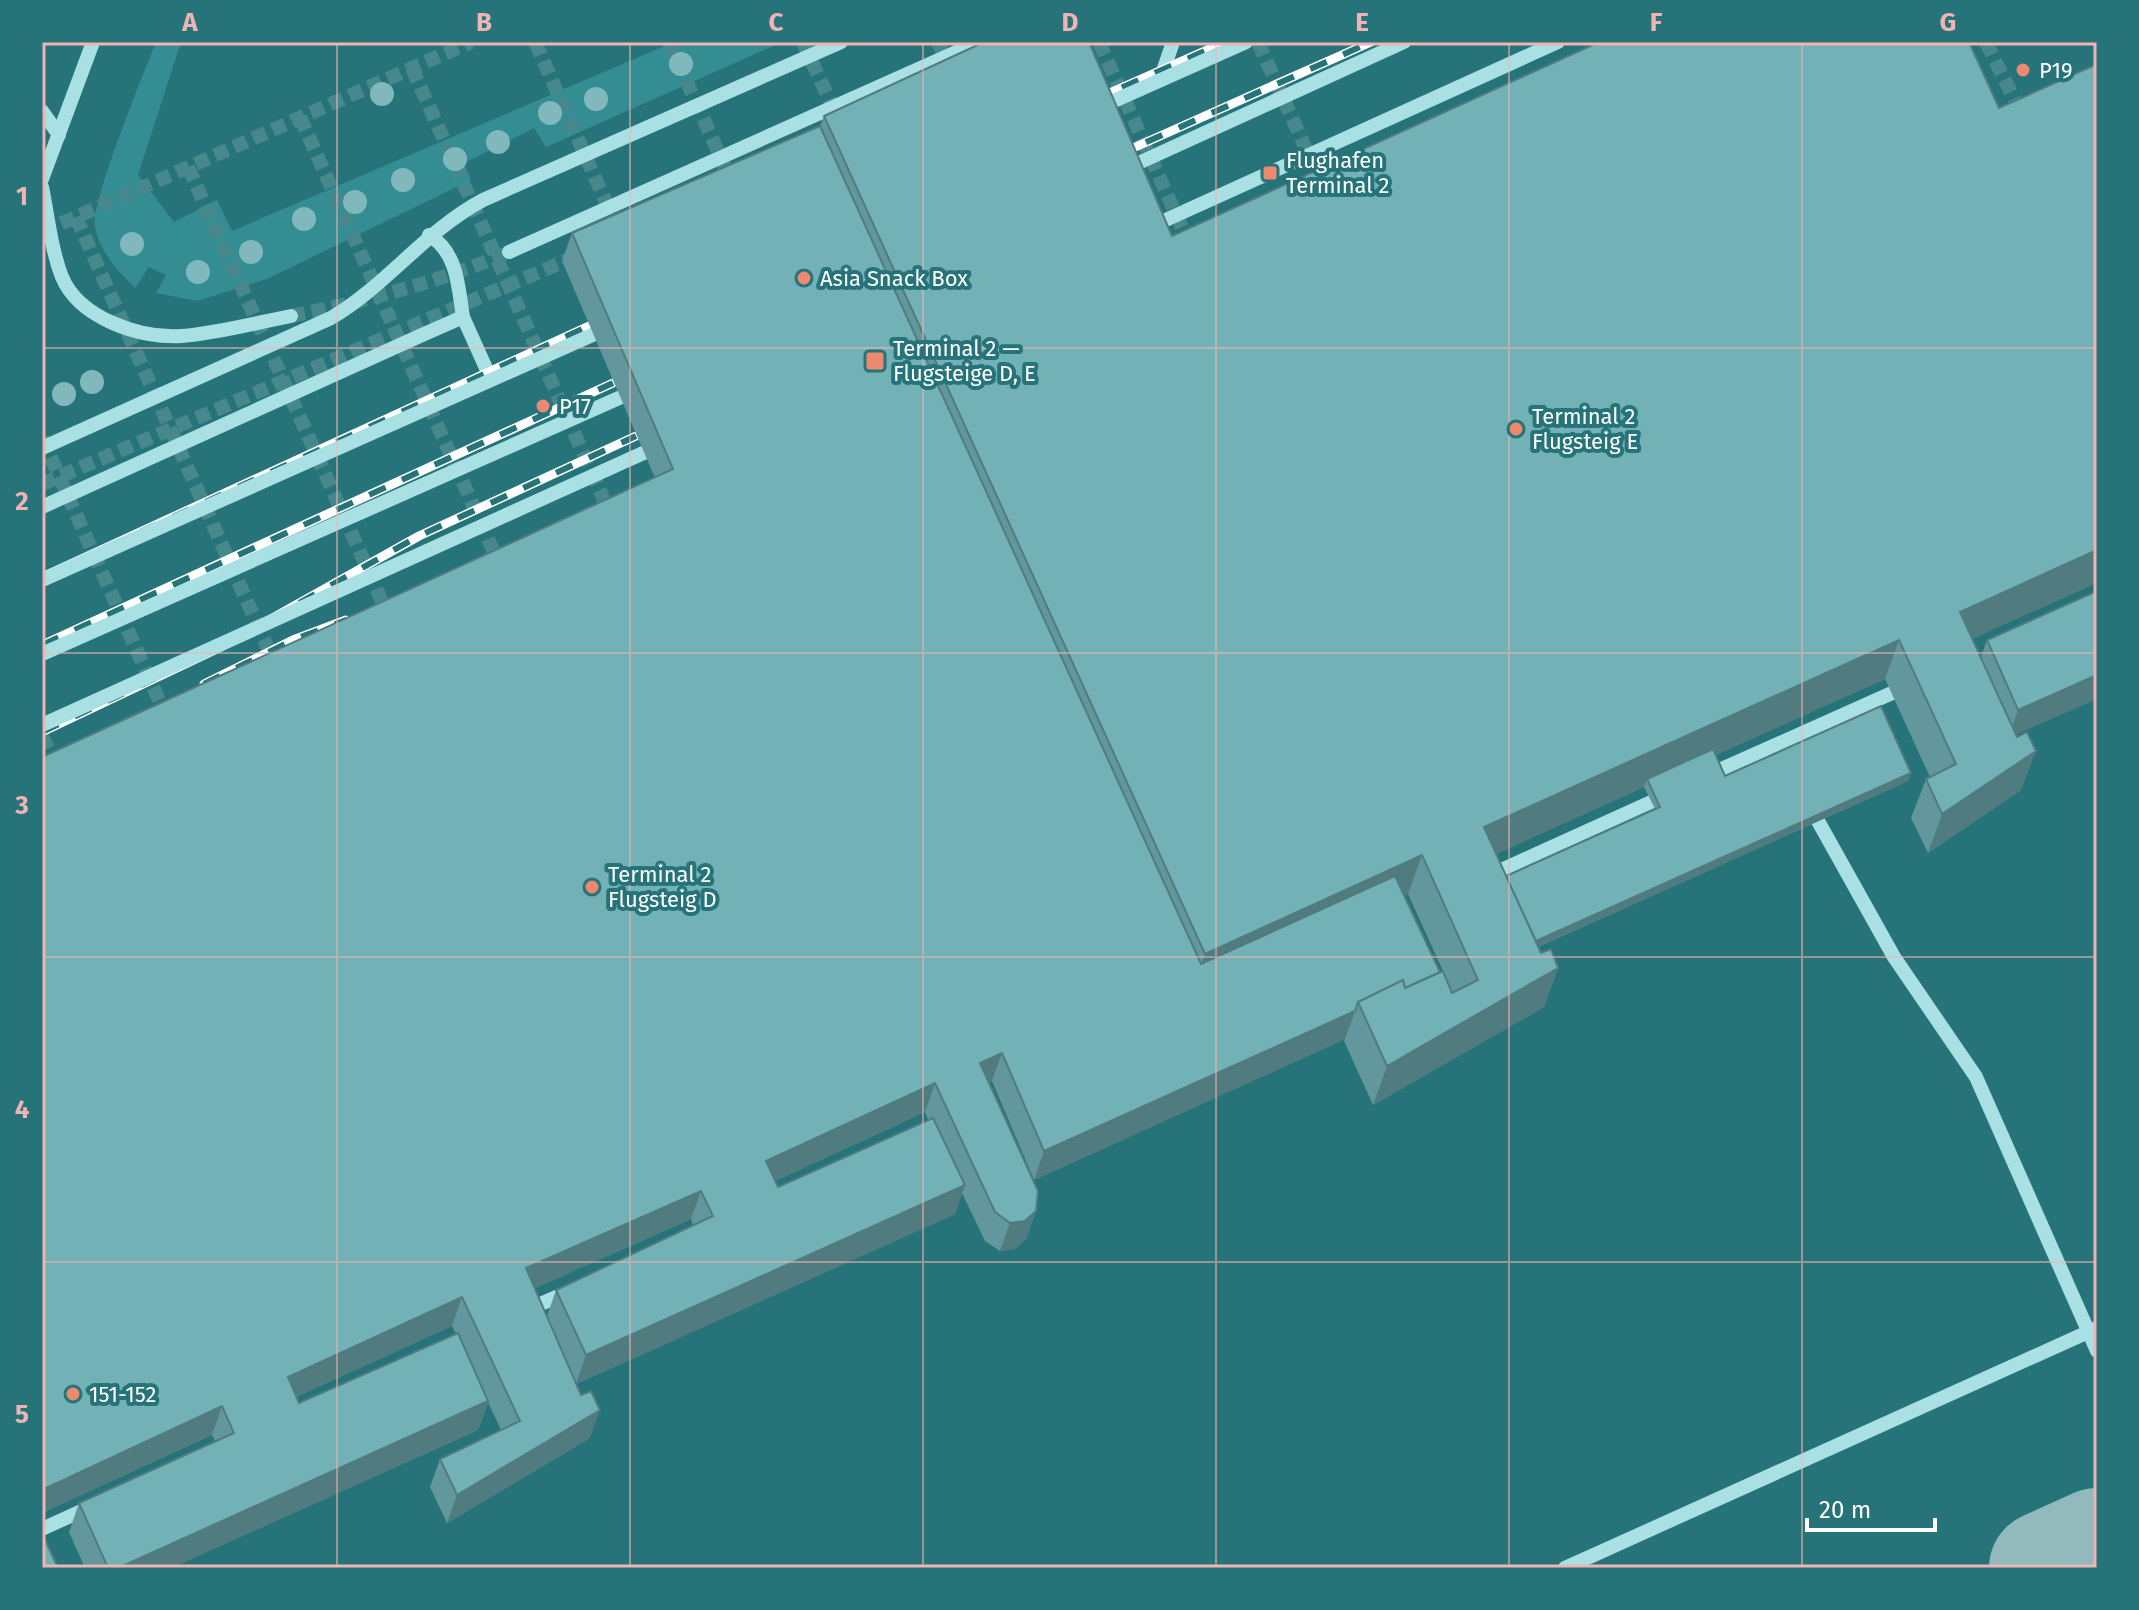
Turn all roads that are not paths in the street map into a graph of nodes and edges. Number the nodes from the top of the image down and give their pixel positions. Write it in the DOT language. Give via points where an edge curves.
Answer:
graph roads {
  1 [pos="93,42"];
  2 [pos="841,42"];
  3 [pos="979,42"];
  4 [pos="1173,42"];
  5 [pos="1246,42"];
  6 [pos="1404,42"];
  7 [pos="1558,42"];
  8 [pos="1160,80"];
  9 [pos="42,111"];
  10 [pos="1089,112"];
  11 [pos="59,135"];
  12 [pos="42,179"];
  13 [pos="1102,180"];
  14 [pos="42,187"];
  15 [pos="429,235"];
  16 [pos="1129,237"];
  17 [pos="509,252"];
  18 [pos="291,316"];
  19 [pos="463,317"];
  20 [pos="622,321"];
  21 [pos="490,377"];
  22 [pos="648,385"];
  23 [pos="677,439"];
  24 [pos="42,448"];
  25 [pos="42,507"];
  26 [pos="42,580"];
  27 [pos="42,654"];
  28 [pos="1892,693"];
  29 [pos="42,725"];
  30 [pos="1717,771"];
  31 [pos="1651,802"];
  32 [pos="1818,821"];
  33 [pos="1477,881"];
  34 [pos="590,1282"];
  35 [pos="522,1312"];
  36 [pos="2092,1330"];
  37 [pos="2097,1351"];
  38 [pos="99,1504"];
  39 [pos="42,1529"];
  40 [pos="1565,1568"];
  1 -- 11 [label="lane"];
  2 -- 15 [label="lane, bridge" via="483,200"];
  3 -- 17 [label="lane"];
  4 -- 8 [label="lane"];
  5 -- 8 [label="lane, bridge"];
  6 -- 13 [label="lane, bridge"];
  7 -- 16 [label="lane, bridge"];
  8 -- 10 [label="lane, bridge"];
  9 -- 11 [label="lane"];
  11 -- 12 [label="lane"];
  14 -- 18 [label="lane" via="62,278 95,314 150,334 181,336"];
  15 -- 19 [label="lane, bridge" via="442,243 452,261"];
  15 -- 24 [label="lane, bridge" via="365,298 331,318"];
  19 -- 21 [label="lane"];
  19 -- 25 [label="lane, bridge"];
  20 -- 21 [label="lane, bridge"];
  21 -- 26 [label="lane, bridge"];
  22 -- 27 [label="lane, bridge"];
  23 -- 29 [label="lane, bridge"];
  28 -- 30 [label="lane" via="1784,749"];
  31 -- 33 [label="lane"];
  32 -- 36 [label="lane" via="1894,957 1976,1077"];
  34 -- 35 [label="lane"];
  36 -- 37 [label="lane"];
  36 -- 40 [label="lane"];
  38 -- 39 [label="lane"];
}
